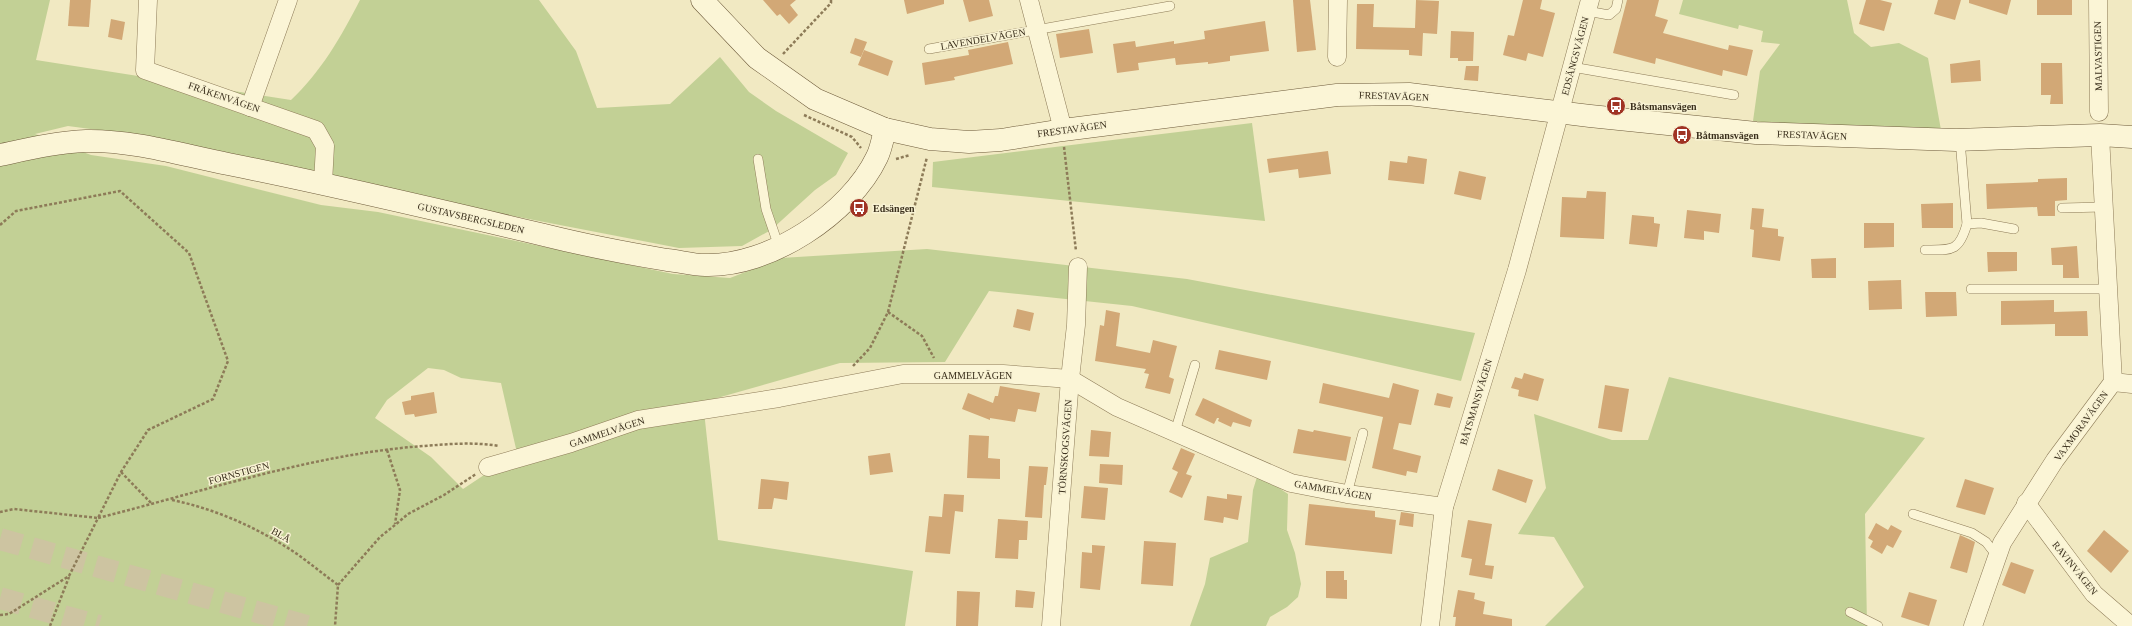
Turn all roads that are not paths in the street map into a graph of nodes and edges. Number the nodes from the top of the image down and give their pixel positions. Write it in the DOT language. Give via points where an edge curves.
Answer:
graph roads {
  1 [pos="148,0"];
  2 [pos="288,0"];
  3 [pos="702,0"];
  4 [pos="1029,0"];
  5 [pos="1338,0"];
  6 [pos="1618,0"];
  7 [pos="2098,0"];
  8 [pos="1589,5"];
  9 [pos="1170,6"];
  10 [pos="1037,29"];
  11 [pos="929,49"];
  12 [pos="1338,57"];
  13 [pos="1572,67"];
  14 [pos="1734,95"];
  15 [pos="250,106"];
  16 [pos="1559,112"];
  17 [pos="2099,112"];
  18 [pos="885,129"];
  19 [pos="1063,130"];
  20 [pos="2100,135"];
  21 [pos="2132,137"];
  22 [pos="1960,140"];
  23 [pos="0,155"];
  24 [pos="758,160"];
  25 [pos="323,183"];
  26 [pos="2104,207"];
  27 [pos="2062,208"];
  28 [pos="1967,224"];
  29 [pos="2014,228"];
  30 [pos="779,247"];
  31 [pos="1925,250"];
  32 [pos="1078,268"];
  33 [pos="1971,289"];
  34 [pos="2108,289"];
  35 [pos="1195,365"];
  36 [pos="1070,379"];
  37 [pos="2113,382"];
  38 [pos="2132,384"];
  39 [pos="1175,432"];
  40 [pos="1363,433"];
  41 [pos="488,467"];
  42 [pos="1347,494"];
  43 [pos="2026,504"];
  44 [pos="1444,507"];
  45 [pos="1913,514"];
  46 [pos="1997,556"];
  47 [pos="1850,612"];
  48 [pos="1051,626"];
  49 [pos="1430,626"];
  50 [pos="1878,626"];
  51 [pos="1973,626"];
  52 [pos="2131,626"];
  1 -- 15 [label="street, FRÄKENVÄGEN" via="145,70"];
  2 -- 15 [label="street"];
  3 -- 18 [label="street, FRESTAVÄGEN" via="757,58 815,99"];
  4 -- 10 [label="street, LAVENDELVÄGEN"];
  5 -- 12 [label="street"];
  6 -- 8 [label="lane" via="1616,9 1609,15"];
  7 -- 17 [label="street, MALVASTIGEN"];
  8 -- 13 [label="street, EDSÄNGSVÄGEN"];
  9 -- 10 [label="lane"];
  10 -- 11 [label="lane, LAVENDELVÄGEN"];
  10 -- 19 [label="street, LAVENDELVÄGEN"];
  13 -- 14 [label="lane"];
  13 -- 16 [label="street, EDSÄNGSVÄGEN"];
  15 -- 25 [label="street, FRÄKENVÄGEN" via="316,130 325,146"];
  16 -- 19 [label="street, FRESTAVÄGEN" via="1409,94 1337,95"];
  16 -- 22 [label="street, FRESTAVÄGEN" via="1756,133"];
  16 -- 44 [label="street, BÅTSMANSVÄGEN" via="1517,270"];
  18 -- 19 [label="street, FRESTAVÄGEN" via="930,139 969,142 1001,140"];
  18 -- 30 [label="street, GUSTAVSBERGSLEDEN" via="878,156 860,185 838,208 810,229"];
  20 -- 21 [label="street, FRESTAVÄGEN"];
  20 -- 22 [label="street, FRESTAVÄGEN"];
  20 -- 26 [label="street, VAXMORAVÄGEN"];
  22 -- 28 [label="lane"];
  23 -- 25 [label="street, GUSTAVSBERGSLEDEN" via="38,147 86,141 100,142 136,146"];
  24 -- 30 [label="lane" via="766,210"];
  25 -- 30 [label="street, GUSTAVSBERGSLEDEN" via="574,243 706,265 744,260"];
  26 -- 27 [label="lane"];
  26 -- 34 [label="street, VAXMORAVÄGEN"];
  28 -- 29 [label="lane" via="1981,223"];
  28 -- 31 [label="lane" via="1962,240 1950,250"];
  32 -- 36 [label="street, TÖRNSKOGSVÄGEN" via="1076,325"];
  33 -- 34 [label="lane"];
  34 -- 37 [label="street, VAXMORAVÄGEN"];
  35 -- 39 [label="lane"];
  36 -- 39 [label="street, GAMMELVÄGEN" via="1117,407"];
  36 -- 41 [label="street, GAMMELVÄGEN" via="1003,374 903,374 638,420"];
  36 -- 48 [label="street, TÖRNSKOGSVÄGEN"];
  37 -- 38 [label="street"];
  37 -- 43 [label="street, VAXMORAVÄGEN"];
  39 -- 42 [label="street, GAMMELVÄGEN" via="1292,483"];
  40 -- 42 [label="lane"];
  42 -- 44 [label="street, GAMMELVÄGEN"];
  43 -- 46 [label="street, VAXMORAVÄGEN"];
  43 -- 52 [label="street, RAVINVÄGEN" via="2094,594"];
  44 -- 49 [label="street, BÅTSMANSVÄGEN"];
  45 -- 46 [label="lane" via="1972,532 1986,542"];
  46 -- 51 [label="street, VAXMORAVÄGEN"];
  47 -- 50 [label="lane"];
}
